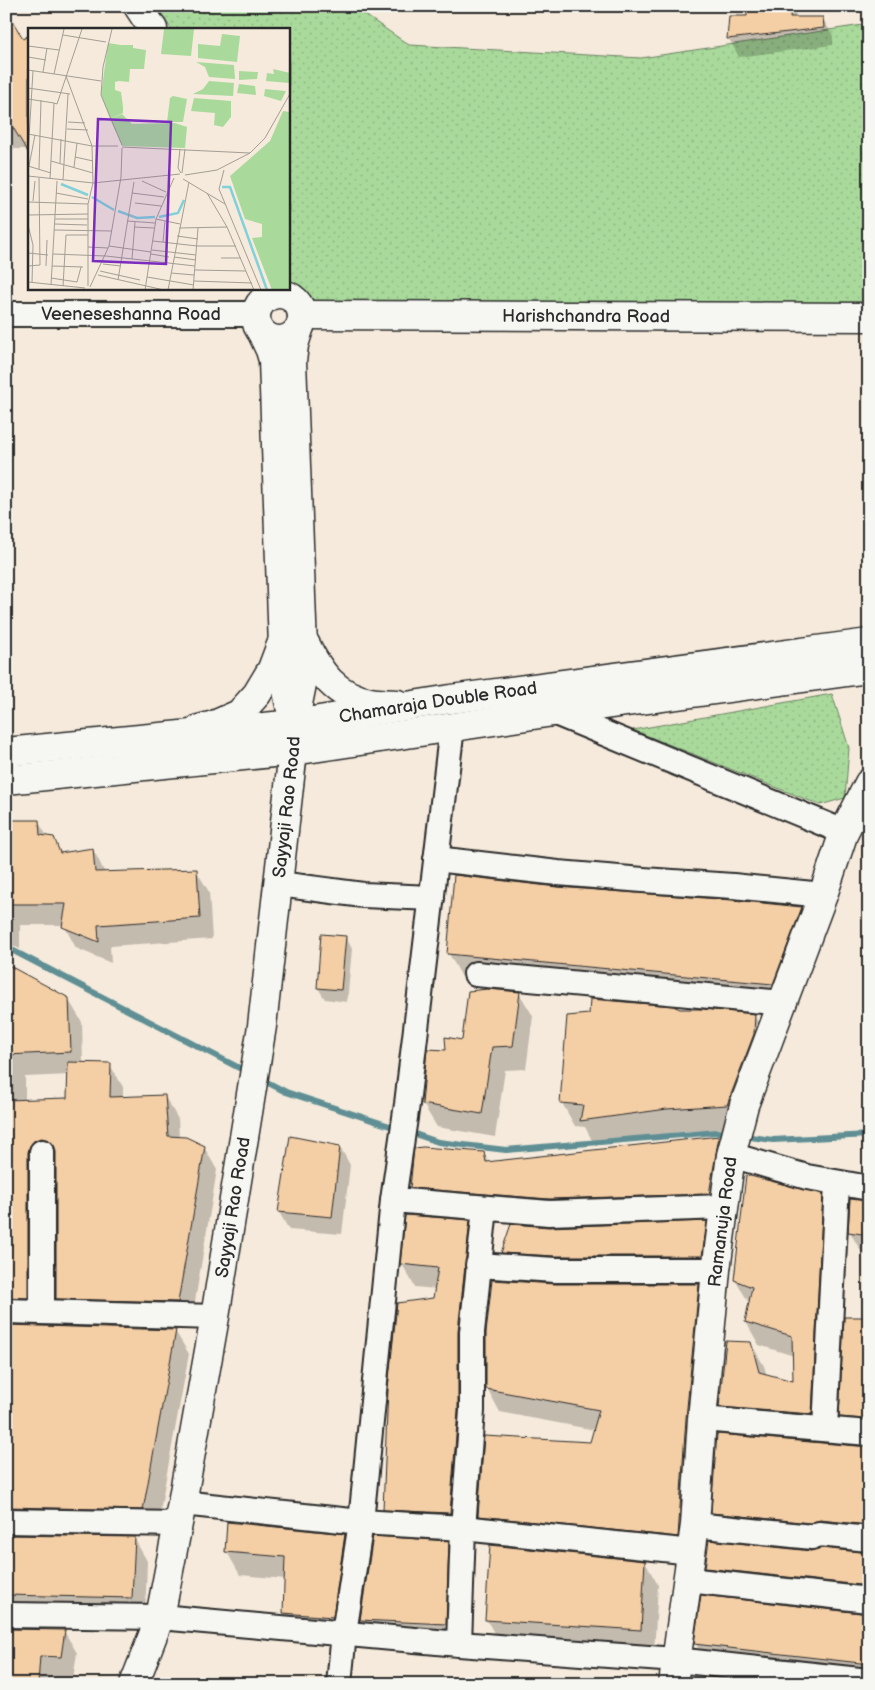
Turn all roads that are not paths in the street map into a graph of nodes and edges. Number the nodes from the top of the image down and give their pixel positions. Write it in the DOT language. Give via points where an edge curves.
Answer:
graph roads {
  1 [pos="138,6"];
  2 [pos="158,6"];
  3 [pos="151,28"];
  4 [pos="171,28"];
  5 [pos="296,307"];
  6 [pos="261,309"];
  7 [pos="6,314"];
  8 [pos="869,318"];
  9 [pos="293,638"];
  10 [pos="869,643"];
  11 [pos="869,669"];
  12 [pos="413,705"];
  13 [pos="553,712"];
  14 [pos="294,724"];
  15 [pos="452,727"];
  16 [pos="171,736"];
  17 [pos="293,751"];
  18 [pos="6,752"];
  19 [pos="6,780"];
  20 [pos="869,783"];
  21 [pos="844,832"];
  22 [pos="436,860"];
  23 [pos="279,884"];
  24 [pos="823,895"];
  25 [pos="432,898"];
  26 [pos="476,974"];
  27 [pos="783,1003"];
  28 [pos="42,1152"];
  29 [pos="731,1155"];
  30 [pos="837,1183"];
  31 [pos="869,1188"];
  32 [pos="393,1200"];
  33 [pos="724,1207"];
  34 [pos="485,1208"];
  35 [pos="478,1265"];
  36 [pos="716,1270"];
  37 [pos="6,1311"];
  38 [pos="42,1311"];
  39 [pos="215,1317"];
  40 [pos="702,1419"];
  41 [pos="825,1429"];
  42 [pos="869,1434"];
  43 [pos="180,1513"];
  44 [pos="6,1521"];
  45 [pos="361,1522"];
  46 [pos="695,1525"];
  47 [pos="463,1528"];
  48 [pos="869,1539"];
  49 [pos="692,1552"];
  50 [pos="688,1580"];
  51 [pos="869,1600"];
  52 [pos="6,1615"];
  53 [pos="160,1617"];
  54 [pos="344,1633"];
  55 [pos="459,1644"];
  56 [pos="675,1672"];
  57 [pos="869,1681"];
  58 [pos="134,1684"];
  59 [pos="338,1684"];
  1 -- 3 [label="main road"];
  2 -- 4 [label="main road"];
  5 -- 6 [label="main road, Harishchandra Road" via="288,296 280,294 272,295"];
  5 -- 6 [label="main road" via="288,338 282,340 274,340"];
  5 -- 8 [label="main road, Harishchandra Road"];
  5 -- 9 [label="main road, Sayyaji Rao Road" via="292,361"];
  6 -- 7 [label="street, Veeneseshanna Road"];
  6 -- 9 [label="main road, Sayyaji Rao Road" via="273,360"];
  9 -- 12 [label="main road" via="329,681 346,694 369,702"];
  9 -- 14 [label="main road, Sayyaji Rao Road" via="284,676"];
  9 -- 16 [label="main road" via="239,714 214,725"];
  10 -- 12 [label="main road, Chamaraja Double Road"];
  11 -- 13 [label="main road"];
  12 -- 14 [label="main road, Chamaraja Double Road"];
  13 -- 15 [label="main road"];
  13 -- 21 [label="street"];
  14 -- 16 [label="main road, Chamaraja Double Road"];
  14 -- 17 [label="main road, Sayyaji Rao Road"];
  15 -- 17 [label="main road"];
  15 -- 22 [label="street"];
  16 -- 18 [label="main road, Chamaraja Double Road"];
  17 -- 19 [label="main road"];
  17 -- 23 [label="main road, Sayyaji Rao Road"];
  20 -- 21 [label="main road, Ramanuja Road"];
  21 -- 24 [label="main road, Ramanuja Road"];
  22 -- 24 [label="street"];
  22 -- 25 [label="street"];
  23 -- 25 [label="street" via="363,896"];
  23 -- 39 [label="main road, Sayyaji Rao Road" via="262,1026"];
  24 -- 27 [label="main road, Ramanuja Road"];
  25 -- 32 [label="street"];
  26 -- 27 [label="street"];
  27 -- 29 [label="main road, Ramanuja Road" via="744,1105"];
  28 -- 38 [label="street"];
  29 -- 30 [label="street"];
  29 -- 33 [label="main road, Ramanuja Road"];
  30 -- 31 [label="street"];
  30 -- 41 [label="street"];
  32 -- 34 [label="street"];
  32 -- 45 [label="street"];
  33 -- 34 [label="street" via="549,1213"];
  33 -- 36 [label="main road, Ramanuja Road"];
  34 -- 35 [label="street"];
  35 -- 36 [label="street" via="555,1270"];
  35 -- 47 [label="street"];
  36 -- 40 [label="main road, Ramanuja Road"];
  37 -- 38 [label="street"];
  38 -- 39 [label="street"];
  39 -- 43 [label="main road, Sayyaji Rao Road"];
  40 -- 41 [label="street"];
  40 -- 46 [label="main road, Ramanuja Road"];
  41 -- 42 [label="street"];
  43 -- 44 [label="street"];
  43 -- 45 [label="street"];
  43 -- 53 [label="main road, Sayyaji Rao Road"];
  45 -- 47 [label="street"];
  45 -- 54 [label="street"];
  46 -- 48 [label="street" via="812,1538 819,1534"];
  46 -- 49 [label="main road, Ramanuja Road"];
  47 -- 49 [label="street"];
  47 -- 55 [label="street"];
  49 -- 50 [label="main road, Ramanuja Road"];
  50 -- 51 [label="street"];
  50 -- 56 [label="main road, Ramanuja Road"];
  52 -- 53 [label="street"];
  53 -- 54 [label="street"];
  53 -- 58 [label="main road, Sayyaji Rao Road"];
  54 -- 55 [label="street"];
  54 -- 59 [label="street"];
  55 -- 56 [label="street"];
  56 -- 57 [label="street"];
}
